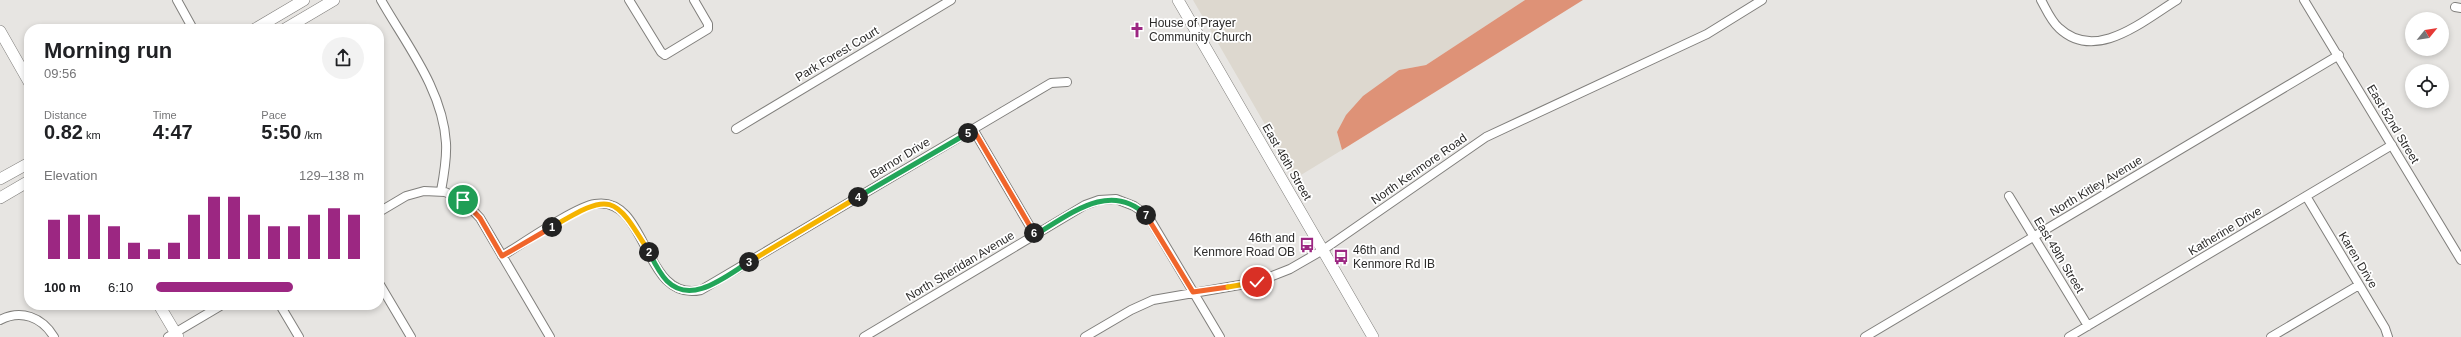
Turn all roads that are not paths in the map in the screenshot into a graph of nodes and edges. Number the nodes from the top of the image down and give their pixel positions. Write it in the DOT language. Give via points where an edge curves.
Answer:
graph roads {
  1 [pos="176,0"];
  2 [pos="304,0"];
  3 [pos="334,0"];
  4 [pos="381,0"];
  5 [pos="629,0"];
  6 [pos="694,0"];
  7 [pos="951,0"];
  8 [pos="1178,0"];
  9 [pos="1762,0"];
  10 [pos="2041,0"];
  11 [pos="2177,0"];
  12 [pos="2304,0"];
  13 [pos="190,24"];
  14 [pos="263,24"];
  15 [pos="293,24"];
  16 [pos="0,31"];
  17 [pos="2339,55"];
  18 [pos="24,73"];
  19 [pos="1067,82"];
  20 [pos="736,129"];
  21 [pos="973,129"];
  22 [pos="2392,145"];
  23 [pos="24,166"];
  24 [pos="0,179"];
  25 [pos="24,184"];
  26 [pos="441,191"];
  27 [pos="2009,196"];
  28 [pos="2306,196"];
  29 [pos="0,198"];
  30 [pos="384,209"];
  31 [pos="1035,235"];
  32 [pos="2034,236"];
  33 [pos="1323,250"];
  34 [pos="502,256"];
  35 [pos="2461,260"];
  36 [pos="2359,285"];
  37 [pos="384,291"];
  38 [pos="1193,292"];
  39 [pos="161,310"];
  40 [pos="214,310"];
  41 [pos="283,310"];
  42 [pos="1,319"];
  43 [pos="2088,326"];
  44 [pos="173,336"];
  45 [pos="54,337"];
  46 [pos="299,337"];
  47 [pos="411,337"];
  48 [pos="550,337"];
  49 [pos="864,337"];
  50 [pos="1085,337"];
  51 [pos="1220,337"];
  52 [pos="1374,337"];
  53 [pos="1865,337"];
  54 [pos="2069,337"];
  55 [pos="2271,337"];
  56 [pos="2388,337"];
  1 -- 13 [label="street"];
  2 -- 14 [label="main road"];
  3 -- 15 [label="main road"];
  4 -- 26 [label="street" via="431,87 442,114 446,150"];
  5 -- 6 [label="street" via="665,55 708,29 708,24"];
  7 -- 20 [label="street, Park Forest Court"];
  8 -- 33 [label="main road, East 46th Street"];
  9 -- 33 [label="street, North Kenmore Road" via="1707,34 1486,137"];
  10 -- 11 [label="street" via="2058,28 2070,37 2095,42 2112,38"];
  12 -- 17 [label="street, East 52nd Street"];
  16 -- 18 [label="main road"];
  17 -- 22 [label="street, East 52nd Street"];
  17 -- 32 [label="street, North Kitley Avenue"];
  19 -- 21 [label="street, Barnor Drive" via="1051,83"];
  21 -- 31 [label="street"];
  21 -- 34 [label="street, Barnor Drive" via="706,288 684,290 671,284 662,276 629,218 610,205 585,207"];
  22 -- 28 [label="street, Katherine Drive"];
  22 -- 35 [label="street, East 52nd Street"];
  23 -- 24 [label="main road"];
  25 -- 29 [label="main road"];
  26 -- 30 [label="street" via="413,193"];
  26 -- 34 [label="street" via="460,198 472,208"];
  27 -- 32 [label="street, East 49th Street"];
  28 -- 36 [label="street, Karen Drive"];
  28 -- 43 [label="street, Katherine Drive"];
  31 -- 38 [label="street, North Sheridan Avenue" via="1092,202 1116,200 1134,206 1150,219"];
  31 -- 49 [label="street, North Sheridan Avenue"];
  32 -- 43 [label="street, East 49th Street"];
  32 -- 53 [label="street, North Kitley Avenue"];
  33 -- 38 [label="street, North Kenmore Road" via="1290,269 1265,279"];
  33 -- 52 [label="main road, East 46th Street"];
  34 -- 48 [label="street"];
  36 -- 55 [label="street"];
  36 -- 56 [label="street, Karen Drive"];
  37 -- 47 [label="street"];
  38 -- 50 [label="street, North Kenmore Road" via="1142,304"];
  38 -- 51 [label="street"];
  39 -- 44 [label="main road"];
  40 -- 44 [label="street"];
  41 -- 46 [label="street"];
  42 -- 45 [label="street" via="17,314 34,317 47,327"];
  43 -- 54 [label="street, Katherine Drive"];
}
